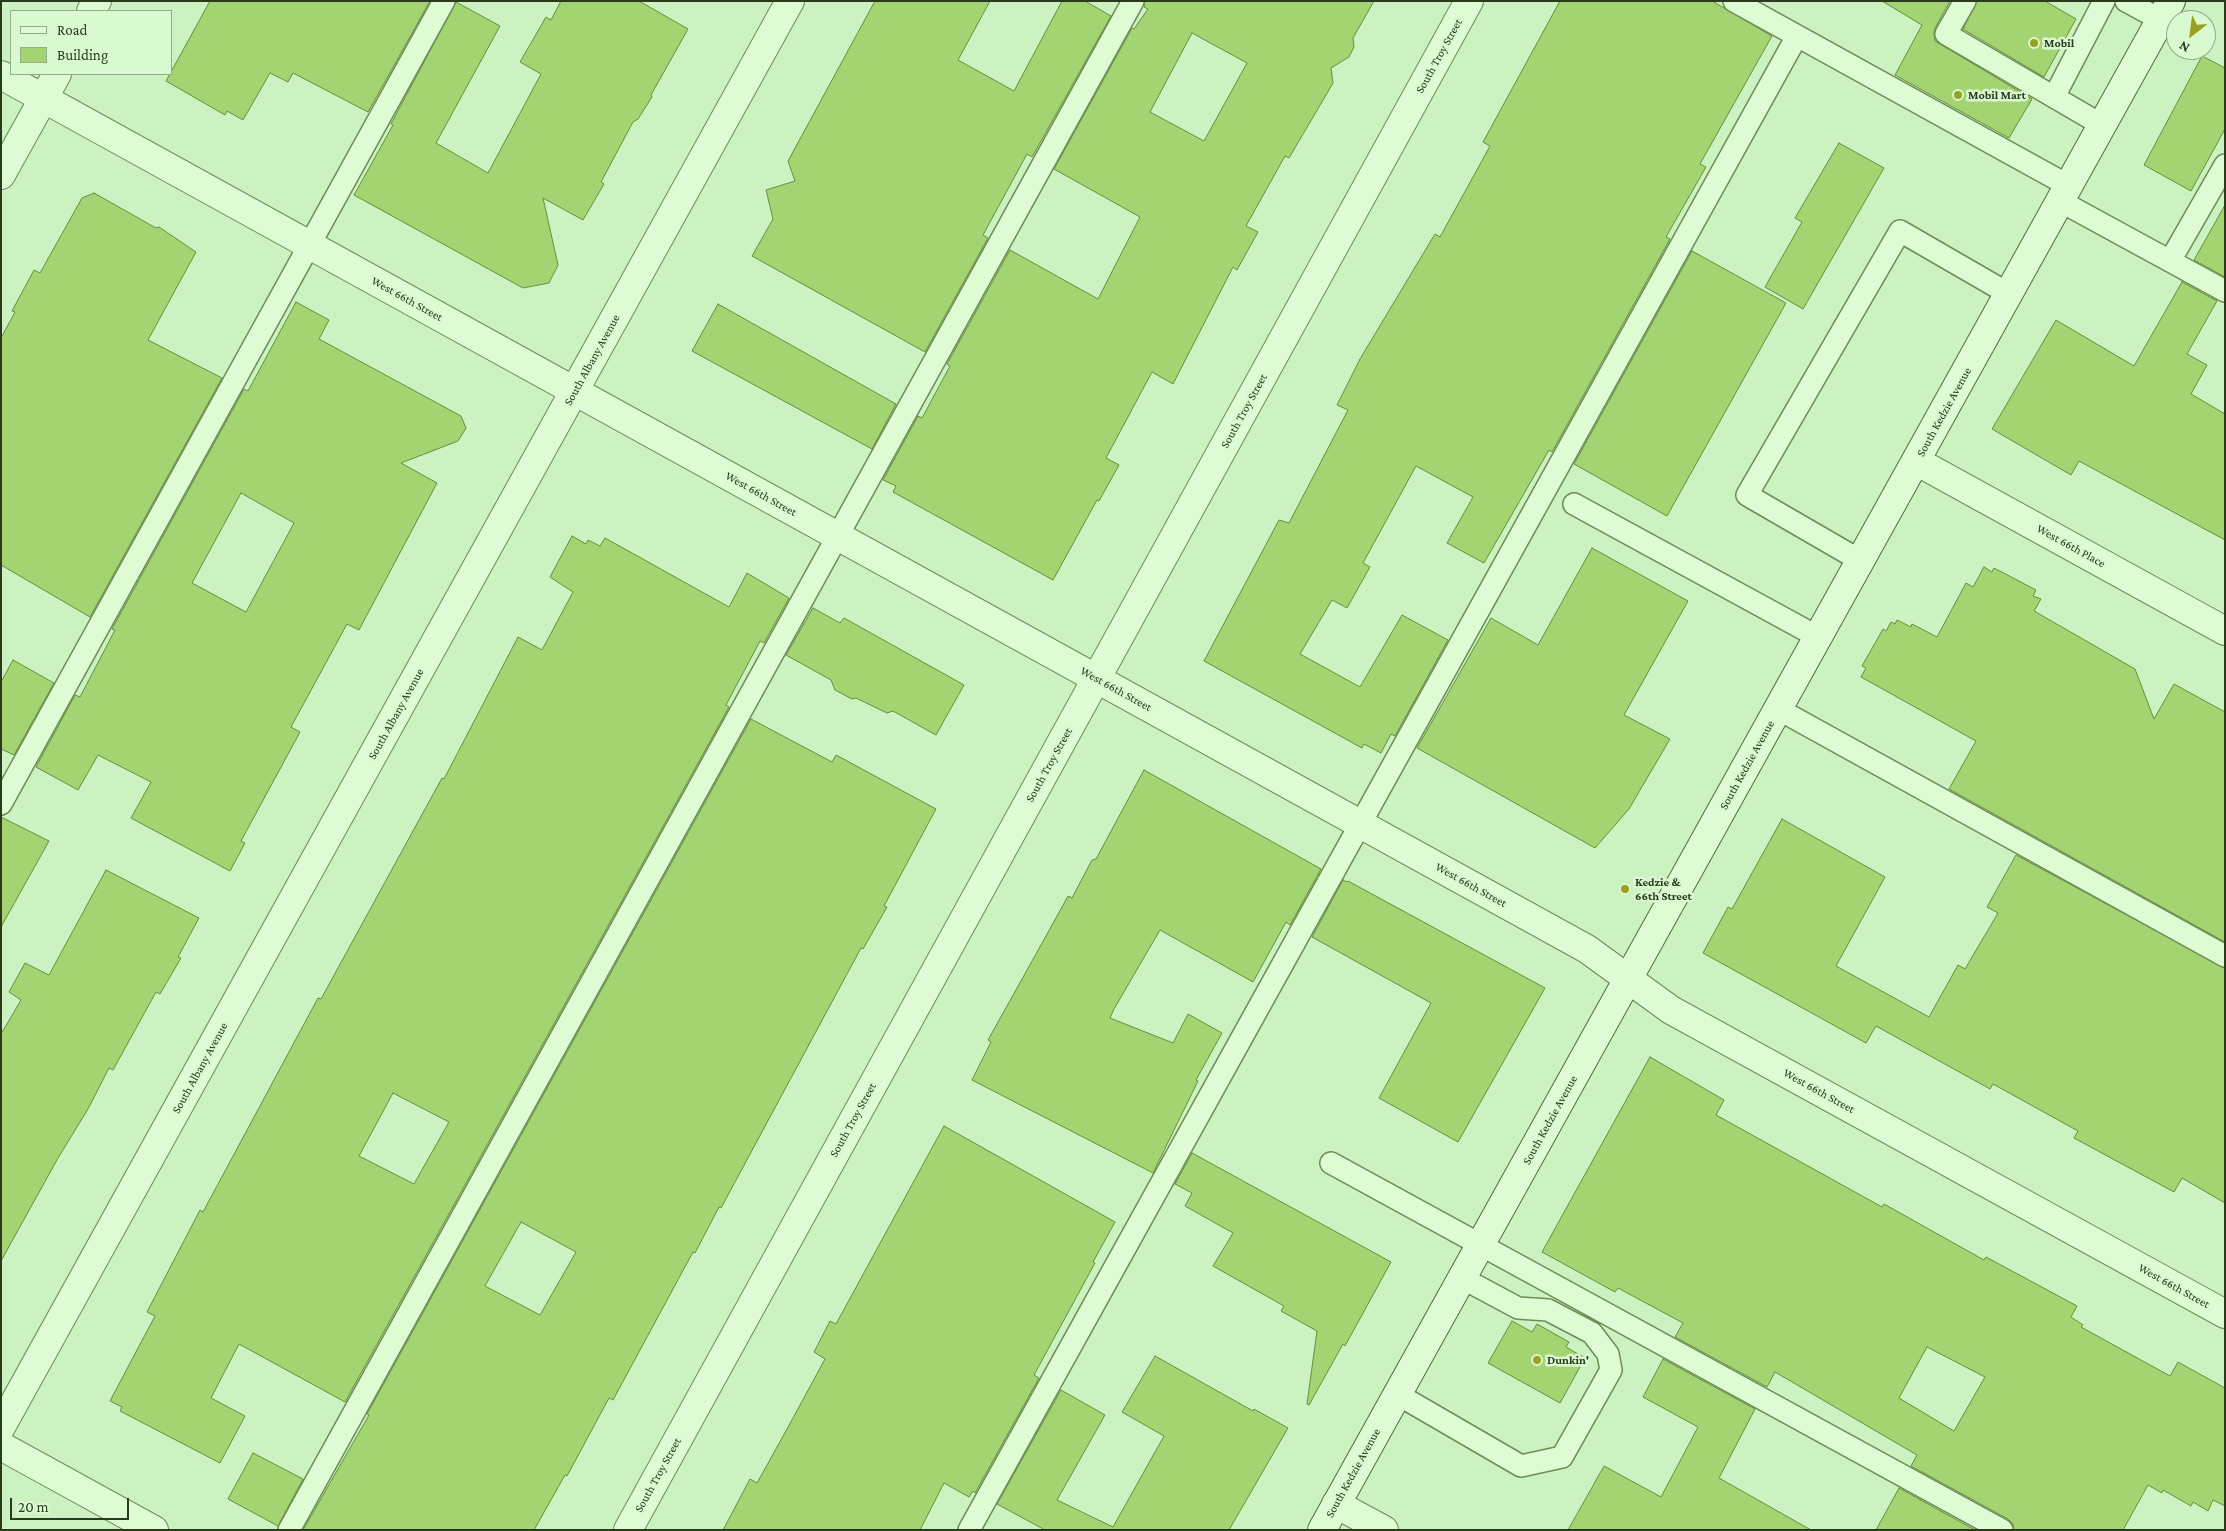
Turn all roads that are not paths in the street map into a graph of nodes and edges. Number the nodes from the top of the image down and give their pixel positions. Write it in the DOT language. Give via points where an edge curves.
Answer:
graph roads {
  1 [pos="444,1"];
  2 [pos="790,1"];
  3 [pos="1132,1"];
  4 [pos="1469,1"];
  5 [pos="1734,1"];
  6 [pos="1966,1"];
  7 [pos="2104,1"];
  8 [pos="2126,1"];
  9 [pos="2166,11"];
  10 [pos="1798,36"];
  11 [pos="1,75"];
  12 [pos="56,75"];
  13 [pos="2054,97"];
  14 [pos="43,99"];
  15 [pos="2102,125"];
  16 [pos="2225,165"];
  17 [pos="1,175"];
  18 [pos="2064,194"];
  19 [pos="309,245"];
  20 [pos="2170,261"];
  21 [pos="2225,291"];
  22 [pos="2009,294"];
  23 [pos="574,391"];
  24 [pos="1916,461"];
  25 [pos="1574,504"];
  26 [pos="836,535"];
  27 [pos="1861,561"];
  28 [pos="2225,631"];
  29 [pos="1818,637"];
  30 [pos="1096,679"];
  31 [pos="1778,709"];
  32 [pos="1,804"];
  33 [pos="1360,824"];
  34 [pos="2225,956"];
  35 [pos="1629,979"];
  36 [pos="1331,1163"];
  37 [pos="1481,1244"];
  38 [pos="1462,1278"];
  39 [pos="2225,1314"];
  40 [pos="1397,1394"];
  41 [pos="1,1426"];
  42 [pos="1,1446"];
  43 [pos="1336,1504"];
  44 [pos="154,1530"];
  45 [pos="289,1530"];
  46 [pos="628,1530"];
  47 [pos="969,1530"];
  48 [pos="1322,1530"];
  49 [pos="1384,1530"];
  50 [pos="2002,1530"];
  1 -- 19 [label="lane"];
  2 -- 23 [label="street, South Albany Avenue"];
  3 -- 26 [label="lane"];
  4 -- 30 [label="street, South Troy Street"];
  5 -- 10 [label="lane"];
  6 -- 13 [label="lane" via="1946,34"];
  7 -- 13 [label="lane"];
  8 -- 9 [label="lane"];
  9 -- 15 [label="street, South Kedzie Avenue"];
  10 -- 18 [label="lane"];
  10 -- 33 [label="lane"];
  11 -- 14 [label="street, West 66th Street"];
  12 -- 14 [label="street"];
  13 -- 15 [label="lane"];
  14 -- 17 [label="street"];
  14 -- 19 [label="street, West 66th Street"];
  15 -- 18 [label="street, South Kedzie Avenue"];
  16 -- 20 [label="lane"];
  18 -- 20 [label="lane"];
  18 -- 22 [label="street, South Kedzie Avenue"];
  19 -- 23 [label="street, West 66th Street"];
  19 -- 32 [label="lane"];
  20 -- 21 [label="lane"];
  22 -- 24 [label="street, South Kedzie Avenue"];
  22 -- 27 [label="lane" via="1900,231 1747,495"];
  23 -- 26 [label="street, West 66th Street"];
  23 -- 41 [label="street, South Albany Avenue"];
  24 -- 27 [label="street, South Kedzie Avenue"];
  24 -- 28 [label="street, West 66th Place"];
  25 -- 29 [label="lane"];
  26 -- 30 [label="street, West 66th Street"];
  26 -- 45 [label="lane"];
  27 -- 29 [label="street, South Kedzie Avenue"];
  29 -- 31 [label="street, South Kedzie Avenue"];
  30 -- 33 [label="street, West 66th Street"];
  30 -- 46 [label="street, South Troy Street"];
  31 -- 34 [label="lane"];
  31 -- 35 [label="street, South Kedzie Avenue"];
  33 -- 35 [label="street, West 66th Street" via="1587,949"];
  33 -- 47 [label="lane"];
  35 -- 37 [label="street, South Kedzie Avenue"];
  35 -- 39 [label="street, West 66th Street" via="1671,1010"];
  36 -- 37 [label="lane"];
  37 -- 38 [label="street, South Kedzie Avenue"];
  37 -- 50 [label="lane"];
  38 -- 40 [label="street, South Kedzie Avenue"];
  38 -- 40 [label="lane" via="1518,1308 1548,1310 1592,1333 1608,1354 1611,1370 1562,1457 1521,1466"];
  40 -- 43 [label="street, South Kedzie Avenue"];
  42 -- 44 [label="street"];
  43 -- 48 [label="street, South Kedzie Avenue"];
  43 -- 49 [label="street"];
}
